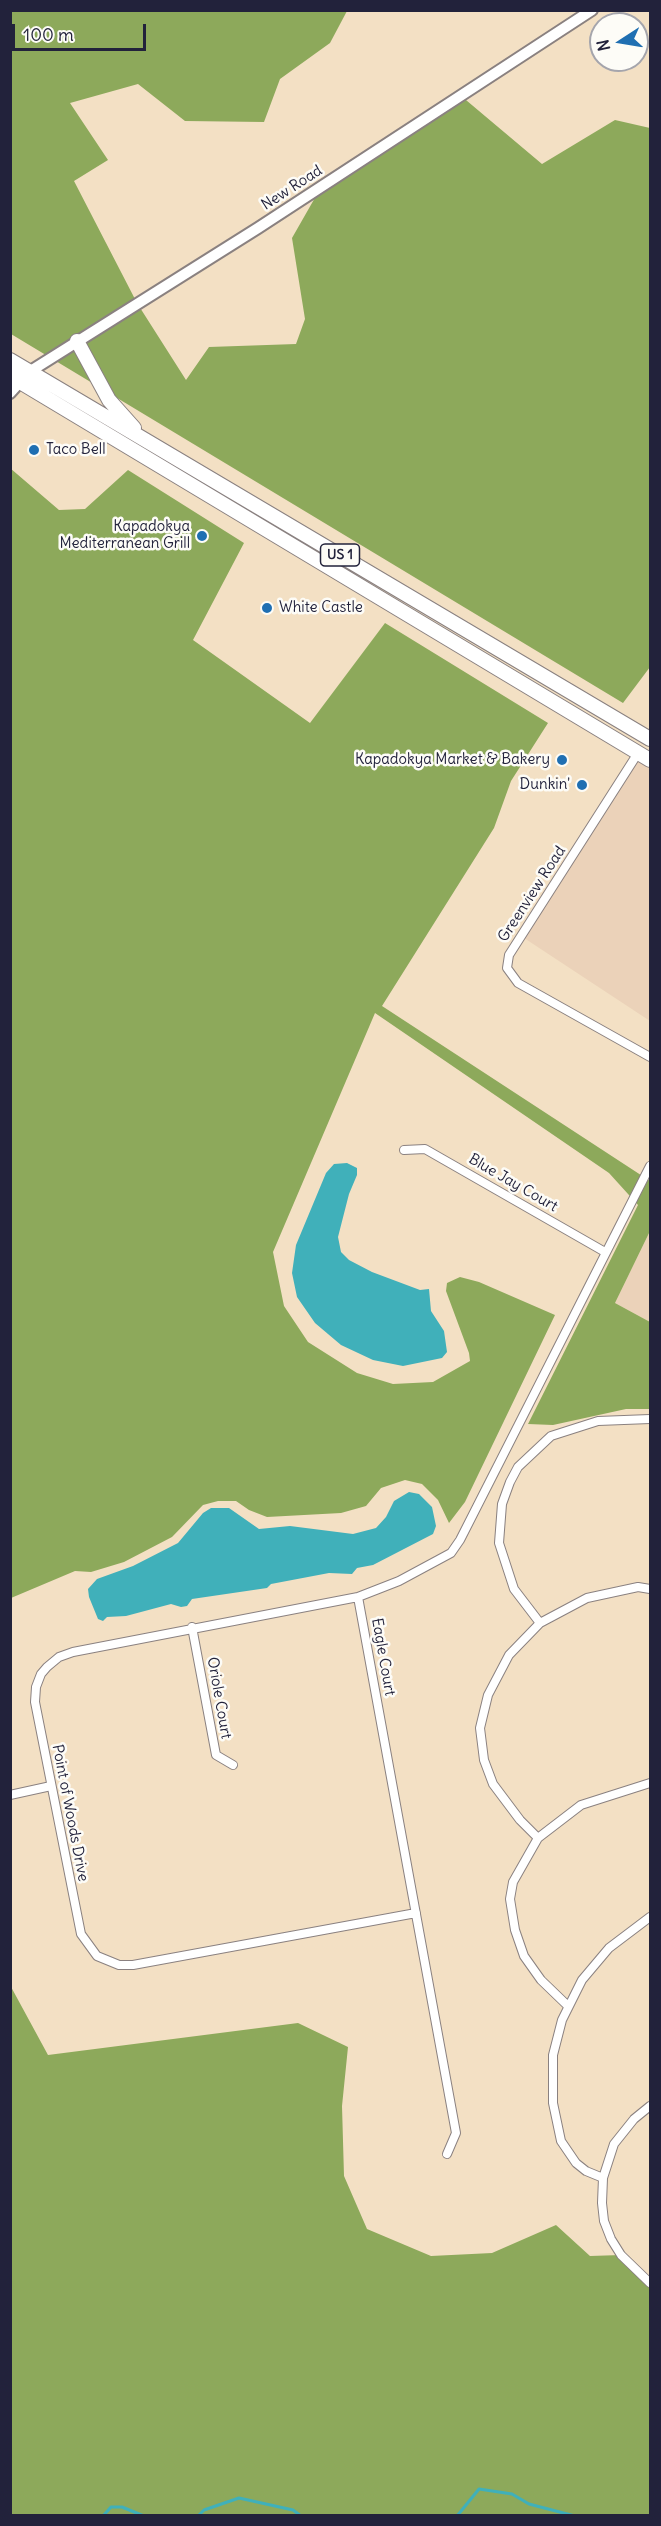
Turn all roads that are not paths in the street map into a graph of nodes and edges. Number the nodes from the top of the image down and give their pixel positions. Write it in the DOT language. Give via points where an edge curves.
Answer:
graph roads {
  1 [pos="592,10"];
  2 [pos="77,341"];
  3 [pos="10,360"];
  4 [pos="17,380"];
  5 [pos="154,446"];
  6 [pos="651,739"];
  7 [pos="638,753"];
  8 [pos="651,760"];
  9 [pos="651,1057"];
  10 [pos="404,1150"];
  11 [pos="651,1166"];
  12 [pos="605,1252"];
  13 [pos="651,1419"];
  14 [pos="651,1589"];
  15 [pos="358,1597"];
  16 [pos="540,1623"];
  17 [pos="192,1627"];
  18 [pos="233,1765"];
  19 [pos="651,1783"];
  20 [pos="51,1786"];
  21 [pos="10,1795"];
  22 [pos="538,1838"];
  23 [pos="416,1913"];
  24 [pos="651,1917"];
  25 [pos="568,2006"];
  26 [pos="651,2106"];
  27 [pos="447,2154"];
  28 [pos="603,2178"];
  29 [pos="651,2283"];
  1 -- 2 [label="street, New Road"];
  2 -- 4 [label="street, New Road"];
  2 -- 5 [label="highway" via="110,400"];
  3 -- 4 [label="highway, US 1"];
  4 -- 5 [label="highway, US 1"];
  4 -- 7 [label="highway, US 1"];
  5 -- 6 [label="highway, US 1"];
  7 -- 8 [label="highway, US 1"];
  7 -- 9 [label="street, Greenview Road" via="509,955 507,968 518,983"];
  10 -- 12 [label="street, Blue Jay Court" via="425,1149"];
  11 -- 12 [label="street"];
  12 -- 15 [label="street" via="451,1553 399,1581"];
  13 -- 16 [label="street" via="598,1421 550,1436 518,1467 501,1504 499,1543 514,1589"];
  14 -- 16 [label="street" via="638,1587 587,1598"];
  15 -- 17 [label="street, Point of Woods Drive"];
  15 -- 23 [label="street, Eagle Court"];
  16 -- 22 [label="street" via="509,1655 488,1695 480,1728 484,1760 493,1784"];
  17 -- 18 [label="street, Oriole Court" via="216,1755"];
  17 -- 20 [label="street, Point of Woods Drive" via="73,1652 47,1667 41,1674 34,1702"];
  19 -- 22 [label="street" via="581,1805"];
  20 -- 21 [label="street"];
  20 -- 23 [label="street, Point of Woods Drive" via="81,1934 87,1946 106,1961 133,1965"];
  22 -- 25 [label="street" via="513,1882 510,1899 515,1930 524,1956 541,1980"];
  23 -- 27 [label="street, Eagle Court" via="456,2133"];
  24 -- 25 [label="street" via="609,1948 582,1980"];
  25 -- 28 [label="street" via="553,2055 554,2116 567,2153 586,2171"];
  26 -- 28 [label="street" via="634,2118 614,2144"];
  28 -- 29 [label="street" via="603,2212 611,2239 621,2255"];
}
